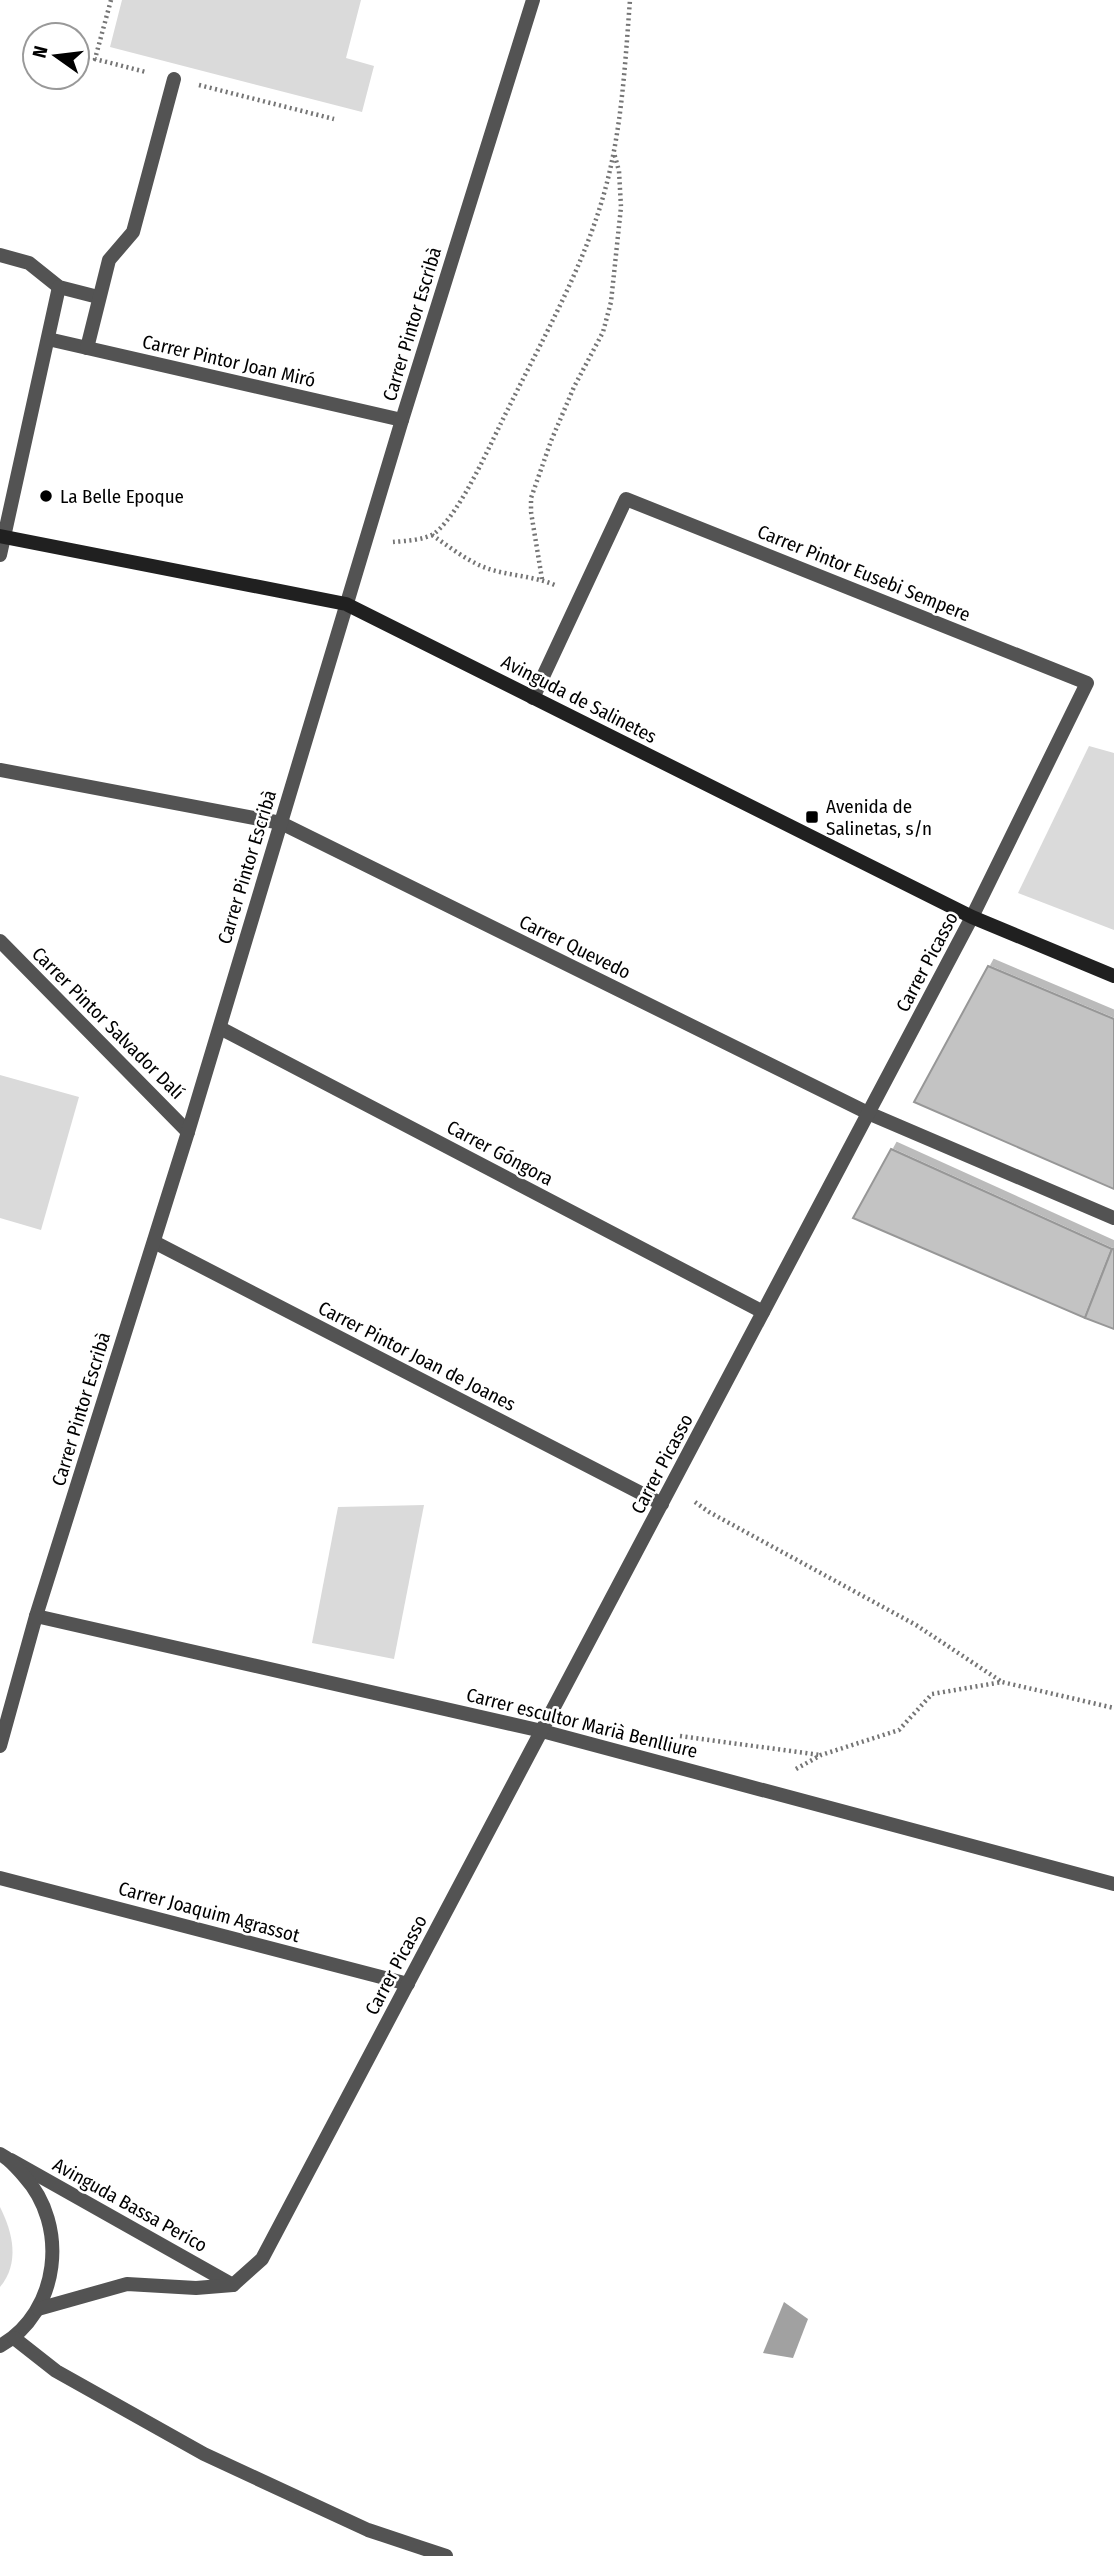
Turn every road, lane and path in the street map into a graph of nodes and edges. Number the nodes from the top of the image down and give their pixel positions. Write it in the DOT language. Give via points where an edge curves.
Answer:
graph roads {
  1 [pos="533,0"];
  2 [pos="630,0"];
  3 [pos="174,79"];
  4 [pos="613,152"];
  5 [pos="0,256"];
  6 [pos="59,287"];
  7 [pos="98,297"];
  8 [pos="48,339"];
  9 [pos="87,348"];
  10 [pos="402,420"];
  11 [pos="432,535"];
  12 [pos="2,537"];
  13 [pos="365,544"];
  14 [pos="0,555"];
  15 [pos="542,579"];
  16 [pos="581,596"];
  17 [pos="346,604"];
  18 [pos="1087,682"];
  19 [pos="533,698"];
  20 [pos="0,770"];
  21 [pos="281,823"];
  22 [pos="972,918"];
  23 [pos="0,941"];
  24 [pos="1114,976"];
  25 [pos="220,1028"];
  26 [pos="869,1113"];
  27 [pos="188,1132"];
  28 [pos="1114,1218"];
  29 [pos="154,1242"];
  30 [pos="763,1312"];
  31 [pos="672,1485"];
  32 [pos="662,1504"];
  33 [pos="36,1616"];
  34 [pos="1002,1682"];
  35 [pos="1114,1708"];
  36 [pos="542,1731"];
  37 [pos="0,1746"];
  38 [pos="774,1792"];
  39 [pos="0,1878"];
  40 [pos="1114,1884"];
  41 [pos="408,1984"];
  42 [pos="5,2157"];
  43 [pos="233,2285"];
  44 [pos="38,2309"];
  45 [pos="14,2338"];
  46 [pos="0,2346"];
  47 [pos="446,2556"];
  1 -- 10 [label="street, Carrer Pintor Escribà"];
  2 -- 4 [label="path" via="623,107"];
  3 -- 7 [label="street" via="133,232 109,260"];
  4 -- 11 [label="path" via="592,229 550,328 481,464 450,517"];
  4 -- 15 [label="path" via="621,207 611,302 603,331 574,387 531,498"];
  5 -- 6 [label="street" via="29,263"];
  6 -- 7 [label="street"];
  6 -- 8 [label="street"];
  7 -- 9 [label="street"];
  8 -- 9 [label="street, Carrer Pintor Joan Miró"];
  8 -- 12 [label="street"];
  9 -- 10 [label="street, Carrer Pintor Joan Miró"];
  10 -- 13 [label="street, Carrer Pintor Escribà"];
  11 -- 13 [label="path"];
  11 -- 15 [label="path" via="490,569"];
  12 -- 14 [label="street"];
  12 -- 17 [label="street, Avinguda de Salinetes"];
  13 -- 17 [label="street, Carrer Pintor Escribà"];
  15 -- 16 [label="path"];
  16 -- 18 [label="street, Carrer Pintor Eusebi Sempere" via="626,499"];
  16 -- 19 [label="street"];
  17 -- 19 [label="street, Avinguda de Salinetes"];
  17 -- 21 [label="street, Carrer Pintor Escribà"];
  18 -- 22 [label="street, Carrer Picasso"];
  19 -- 22 [label="street, Avinguda de Salinetes"];
  20 -- 21 [label="street, Carrer Quevedo"];
  21 -- 25 [label="street, Carrer Pintor Escribà"];
  21 -- 26 [label="street, Carrer Quevedo"];
  22 -- 24 [label="street, Avinguda de Salinetes"];
  22 -- 26 [label="street, Carrer Picasso"];
  23 -- 27 [label="street, Carrer Pintor Salvador Dalí"];
  25 -- 27 [label="street, Carrer Pintor Escribà"];
  25 -- 30 [label="street, Carrer Góngora"];
  26 -- 28 [label="street, Carrer Quevedo"];
  26 -- 30 [label="street, Carrer Picasso"];
  27 -- 29 [label="street, Carrer Pintor Escribà"];
  29 -- 32 [label="street, Carrer Pintor Joan de Joanes"];
  29 -- 33 [label="street, Carrer Pintor Escribà"];
  30 -- 31 [label="street, Carrer Picasso"];
  31 -- 32 [label="street, Carrer Picasso"];
  31 -- 34 [label="path" via="709,1513 916,1625"];
  32 -- 36 [label="street, Carrer Picasso"];
  33 -- 36 [label="street, Carrer escultor Marià Benlliure"];
  33 -- 37 [label="street, Carrer Pintor Escribà"];
  34 -- 35 [label="path"];
  34 -- 38 [label="path" via="932,1694 899,1730 821,1755 796,1768"];
  36 -- 38 [label="street, Carrer escultor Marià Benlliure"];
  36 -- 41 [label="street, Carrer Picasso"];
  38 -- 40 [label="street, Carrer escultor Marià Benlliure"];
  39 -- 41 [label="street, Carrer Joaquim Agrassot"];
  41 -- 43 [label="street, Carrer Picasso" via="262,2259"];
  42 -- 43 [label="street, Avinguda Bassa Perico"];
  42 -- 44 [label="street" via="37,2190 52,2229 52,2270"];
  43 -- 44 [label="street" via="127,2284"];
  44 -- 45 [label="street"];
  45 -- 46 [label="street"];
  45 -- 47 [label="street" via="56,2371 204,2454 368,2530"];
}
